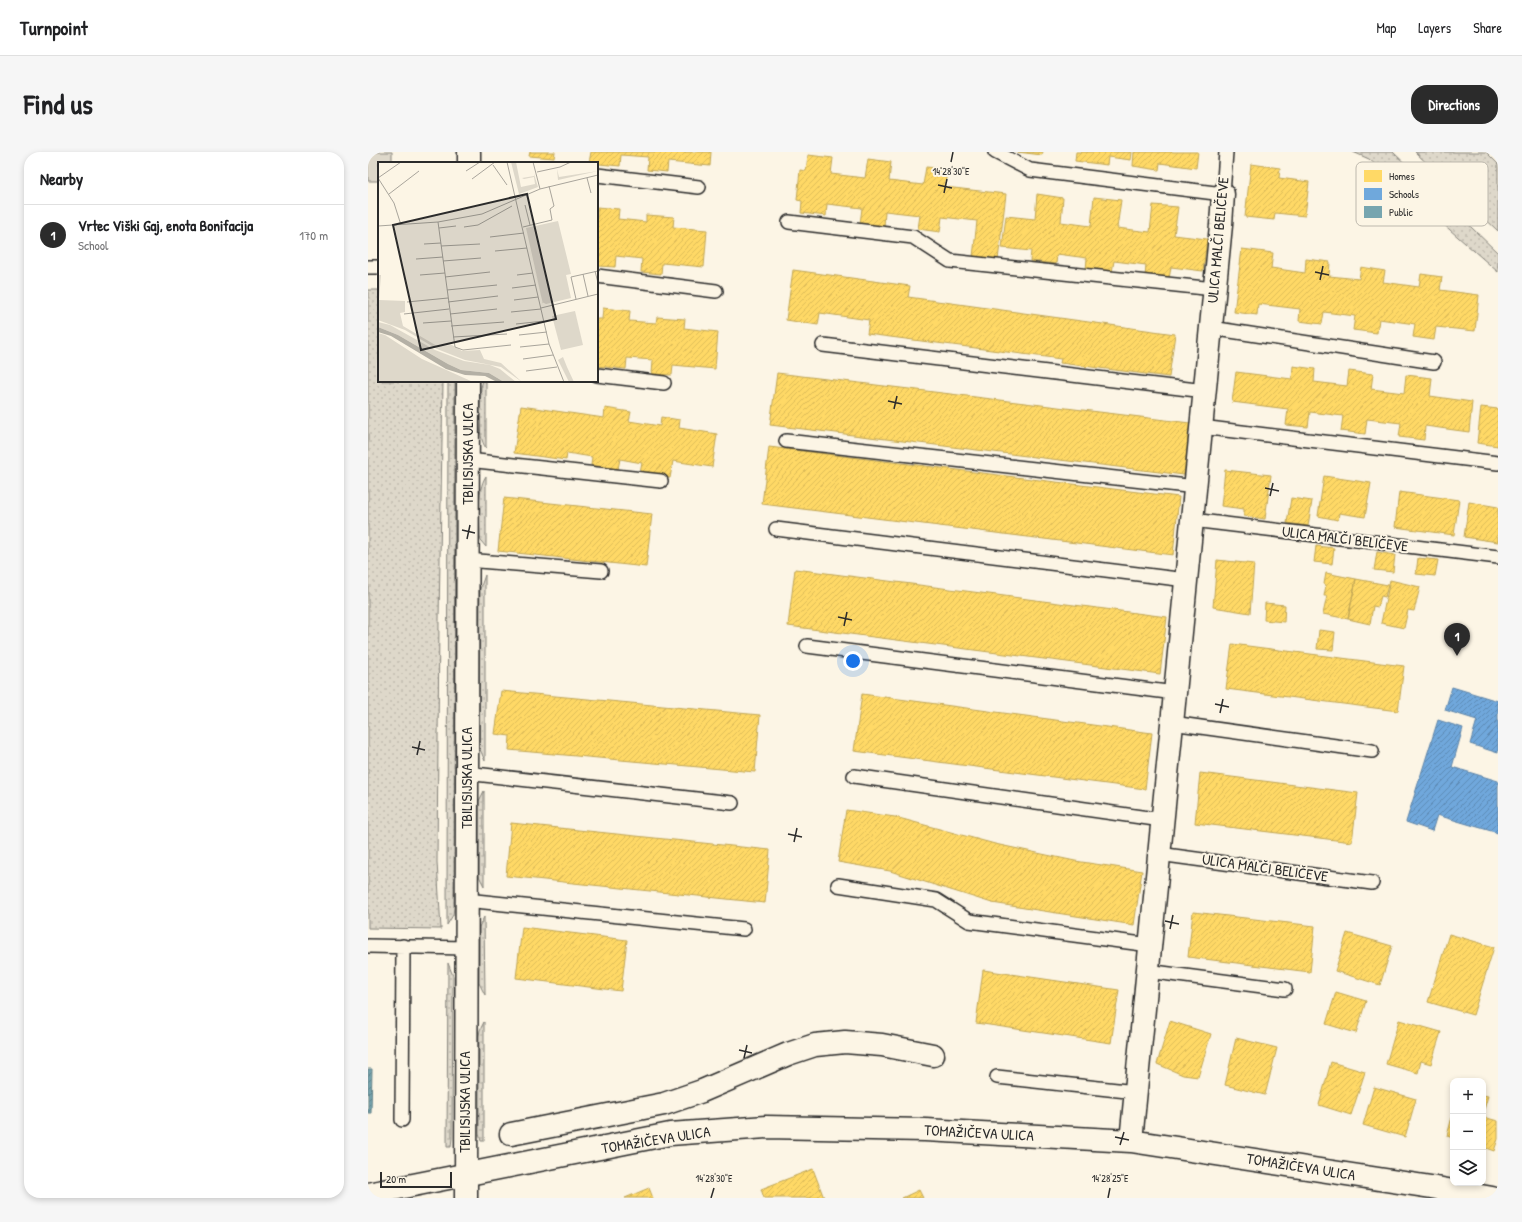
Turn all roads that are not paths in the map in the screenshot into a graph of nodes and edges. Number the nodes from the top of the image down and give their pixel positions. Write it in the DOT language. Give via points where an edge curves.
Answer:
graph roads {
  1 [pos="995,152"];
  2 [pos="1226,152"];
  3 [pos="598,176"];
  4 [pos="699,186"];
  5 [pos="1222,194"];
  6 [pos="789,222"];
  7 [pos="598,276"];
  8 [pos="1214,289"];
  9 [pos="716,291"];
  10 [pos="1211,328"];
  11 [pos="823,345"];
  12 [pos="1434,362"];
  13 [pos="598,375"];
  14 [pos="468,382"];
  15 [pos="664,383"];
  16 [pos="1205,391"];
  17 [pos="1201,428"];
  18 [pos="786,441"];
  19 [pos="468,460"];
  20 [pos="1498,463"];
  21 [pos="661,481"];
  22 [pos="1196,487"];
  23 [pos="1192,520"];
  24 [pos="776,529"];
  25 [pos="1498,557"];
  26 [pos="467,560"];
  27 [pos="601,571"];
  28 [pos="1186,580"];
  29 [pos="807,646"];
  30 [pos="1175,693"];
  31 [pos="1172,723"];
  32 [pos="1372,751"];
  33 [pos="466,773"];
  34 [pos="854,776"];
  35 [pos="732,803"];
  36 [pos="1162,820"];
  37 [pos="1159,854"];
  38 [pos="1372,883"];
  39 [pos="838,885"];
  40 [pos="466,900"];
  41 [pos="744,929"];
  42 [pos="1150,945"];
  43 [pos="368,946"];
  44 [pos="403,946"];
  45 [pos="466,948"];
  46 [pos="1148,971"];
  47 [pos="1285,989"];
  48 [pos="932,1055"];
  49 [pos="997,1077"];
  50 [pos="1136,1092"];
  51 [pos="664,1104"];
  52 [pos="402,1120"];
  53 [pos="512,1134"];
  54 [pos="670,1134"];
  55 [pos="1130,1141"];
  56 [pos="465,1175"];
  57 [pos="1431,1192"];
  58 [pos="368,1194"];
  59 [pos="466,1198"];
  60 [pos="1492,1198"];
  1 -- 5 [label="lane" via="1030,170"];
  2 -- 5 [label="lane, ULICA MALČI BELIČEVE"];
  3 -- 4 [label="lane"];
  5 -- 8 [label="street, ULICA MALČI BELIČEVE"];
  6 -- 8 [label="lane" via="913,237 950,261"];
  7 -- 9 [label="lane"];
  8 -- 10 [label="street, ULICA MALČI BELIČEVE"];
  10 -- 12 [label="lane"];
  10 -- 16 [label="street, ULICA MALČI BELIČEVE"];
  11 -- 16 [label="lane"];
  13 -- 15 [label="lane"];
  14 -- 19 [label="street, TBILISIJSKA ULICA"];
  16 -- 17 [label="street, ULICA MALČI BELIČEVE"];
  17 -- 20 [label="lane"];
  17 -- 22 [label="street, ULICA MALČI BELIČEVE"];
  18 -- 22 [label="lane"];
  19 -- 21 [label="lane"];
  19 -- 26 [label="street, TBILISIJSKA ULICA"];
  22 -- 23 [label="street, ULICA MALČI BELIČEVE"];
  23 -- 25 [label="lane, ULICA MALČI BELIČEVE"];
  23 -- 28 [label="street, ULICA MALČI BELIČEVE"];
  24 -- 28 [label="lane"];
  26 -- 27 [label="lane"];
  26 -- 33 [label="street, TBILISIJSKA ULICA"];
  28 -- 30 [label="street, ULICA MALČI BELIČEVE"];
  29 -- 30 [label="lane"];
  30 -- 31 [label="street, ULICA MALČI BELIČEVE"];
  31 -- 32 [label="lane"];
  31 -- 36 [label="street, ULICA MALČI BELIČEVE"];
  33 -- 35 [label="lane"];
  33 -- 40 [label="street, TBILISIJSKA ULICA"];
  34 -- 36 [label="lane"];
  36 -- 37 [label="street, ULICA MALČI BELIČEVE"];
  37 -- 38 [label="lane, ULICA MALČI BELIČEVE"];
  37 -- 42 [label="street, ULICA MALČI BELIČEVE"];
  39 -- 42 [label="lane" via="936,900 969,921"];
  40 -- 41 [label="lane"];
  40 -- 45 [label="street, TBILISIJSKA ULICA"];
  42 -- 46 [label="street, ULICA MALČI BELIČEVE"];
  43 -- 44 [label="lane"];
  44 -- 45 [label="lane"];
  44 -- 52 [label="lane"];
  45 -- 56 [label="street, TBILISIJSKA ULICA"];
  46 -- 47 [label="lane"];
  46 -- 50 [label="street, ULICA MALČI BELIČEVE"];
  48 -- 51 [label="street" via="882,1045 845,1042 815,1045"];
  49 -- 50 [label="lane"];
  50 -- 55 [label="street, ULICA MALČI BELIČEVE"];
  51 -- 53 [label="street"];
  51 -- 54 [label="street"];
  54 -- 55 [label="street, TOMAŽIČEVA ULICA" via="774,1127 925,1130"];
  54 -- 56 [label="street, TOMAŽIČEVA ULICA"];
  55 -- 57 [label="street, TOMAŽIČEVA ULICA"];
  56 -- 58 [label="street, TBILISIJSKA ULICA"];
  56 -- 59 [label="street, TBILISIJSKA ULICA"];
  57 -- 60 [label="street, TOMAŽIČEVA ULICA"];
}
